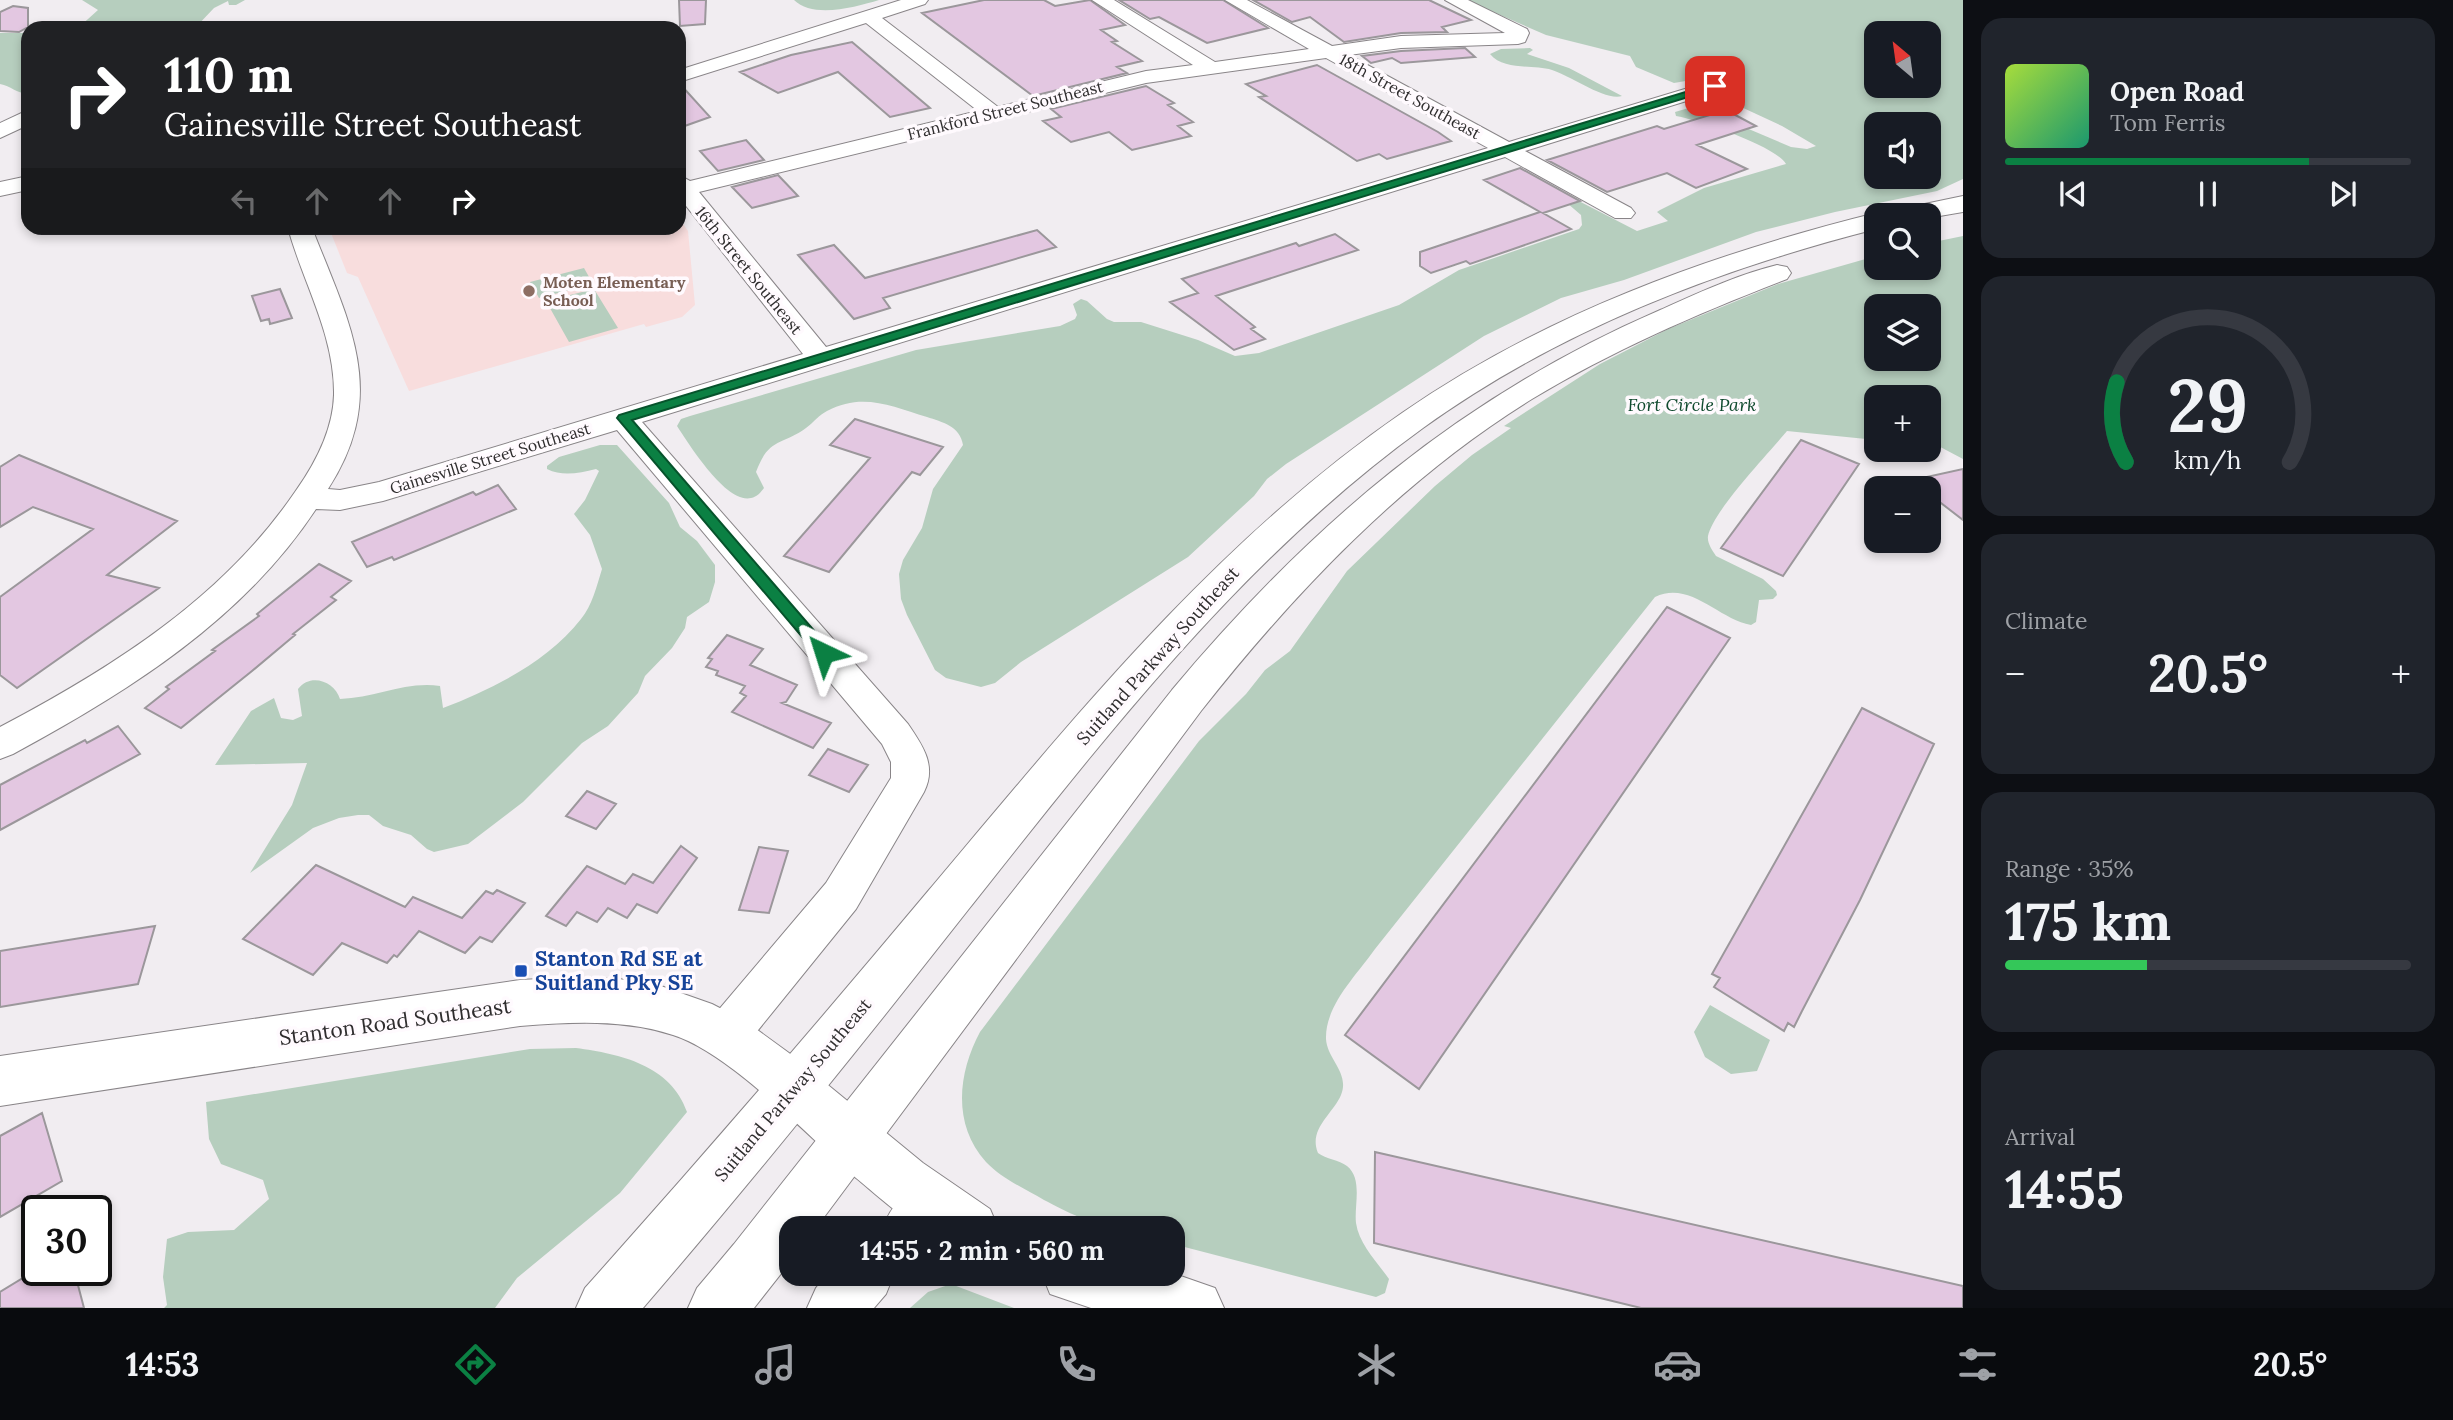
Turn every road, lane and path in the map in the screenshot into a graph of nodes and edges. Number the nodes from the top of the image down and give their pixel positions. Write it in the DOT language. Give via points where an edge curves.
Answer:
graph roads {
  1 [pos="919,0"];
  2 [pos="1101,0"];
  3 [pos="1234,0"];
  4 [pos="1454,0"];
  5 [pos="867,15"];
  6 [pos="1329,52"];
  7 [pos="1212,68"];
  8 [pos="686,74"];
  9 [pos="1715,86"];
  10 [pos="0,112"];
  11 [pos="993,113"];
  12 [pos="21,115"];
  13 [pos="21,120"];
  14 [pos="0,132"];
  15 [pos="1506,148"];
  16 [pos="21,184"];
  17 [pos="686,184"];
  18 [pos="0,188"];
  19 [pos="686,190"];
  20 [pos="1963,204"];
  21 [pos="1941,208"];
  22 [pos="1623,213"];
  23 [pos="1864,224"];
  24 [pos="1963,225"];
  25 [pos="1941,229"];
  26 [pos="302,235"];
  27 [pos="1864,248"];
  28 [pos="820,358"];
  29 [pos="623,418"];
  30 [pos="309,498"];
  31 [pos="0,744"];
  32 [pos="726,1035"];
  33 [pos="0,1081"];
  34 [pos="795,1090"];
  35 [pos="851,1137"];
  36 [pos="934,1216"];
  37 [pos="855,1286"];
  38 [pos="1114,1286"];
  39 [pos="605,1308"];
  40 [pos="717,1308"];
  41 [pos="836,1308"];
  42 [pos="1195,1308"];
  1 -- 5 [label="street"];
  2 -- 7 [label="street"];
  3 -- 6 [label="street, 18th Street Southeast"];
  4 -- 6 [label="street, Frankford Street Southeast" via="1520,33 1518,38 1426,40"];
  5 -- 8 [label="street"];
  5 -- 11 [label="street"];
  6 -- 7 [label="street, Frankford Street Southeast"];
  6 -- 15 [label="street, 18th Street Southeast"];
  7 -- 11 [label="street, Frankford Street Southeast" via="1115,83"];
  9 -- 15 [label="street, Gainesville Street Southeast"];
  10 -- 12 [label="street"];
  11 -- 17 [label="street, Frankford Street Southeast"];
  13 -- 14 [label="street"];
  15 -- 22 [label="street, 18th Street Southeast"];
  15 -- 28 [label="street, Gainesville Street Southeast"];
  16 -- 18 [label="street"];
  19 -- 28 [label="street, 16th Street Southeast"];
  20 -- 21 [label="main road"];
  23 -- 34 [label="main road, Suitland Parkway Southeast" via="1745,257 1618,305 1468,384 1356,461 1239,565 1138,673"];
  24 -- 25 [label="main road"];
  26 -- 30 [label="street" via="341,345 348,392 336,445"];
  27 -- 35 [label="main road" via="1713,297 1589,355 1472,424 1383,495 1284,588 1223,656"];
  28 -- 29 [label="street, Gainesville Street Southeast"];
  29 -- 30 [label="street, Gainesville Street Southeast" via="370,494 341,500"];
  29 -- 32 [label="street" via="910,757 910,781 841,896"];
  30 -- 31 [label="street" via="267,552 198,617 96,689"];
  32 -- 33 [label="main road, Stanton Road Southeast" via="648,1006 602,999 554,1000"];
  32 -- 34 [label="main road, Stanton Road Southeast"];
  34 -- 35 [label="main road, Stanton Road Southeast"];
  34 -- 39 [label="main road, Suitland Parkway Southeast"];
  35 -- 36 [label="main road, Stanton Road Southeast"];
  35 -- 40 [label="main road"];
  37 -- 41 [label="main road"];
  38 -- 42 [label="main road"];
}
